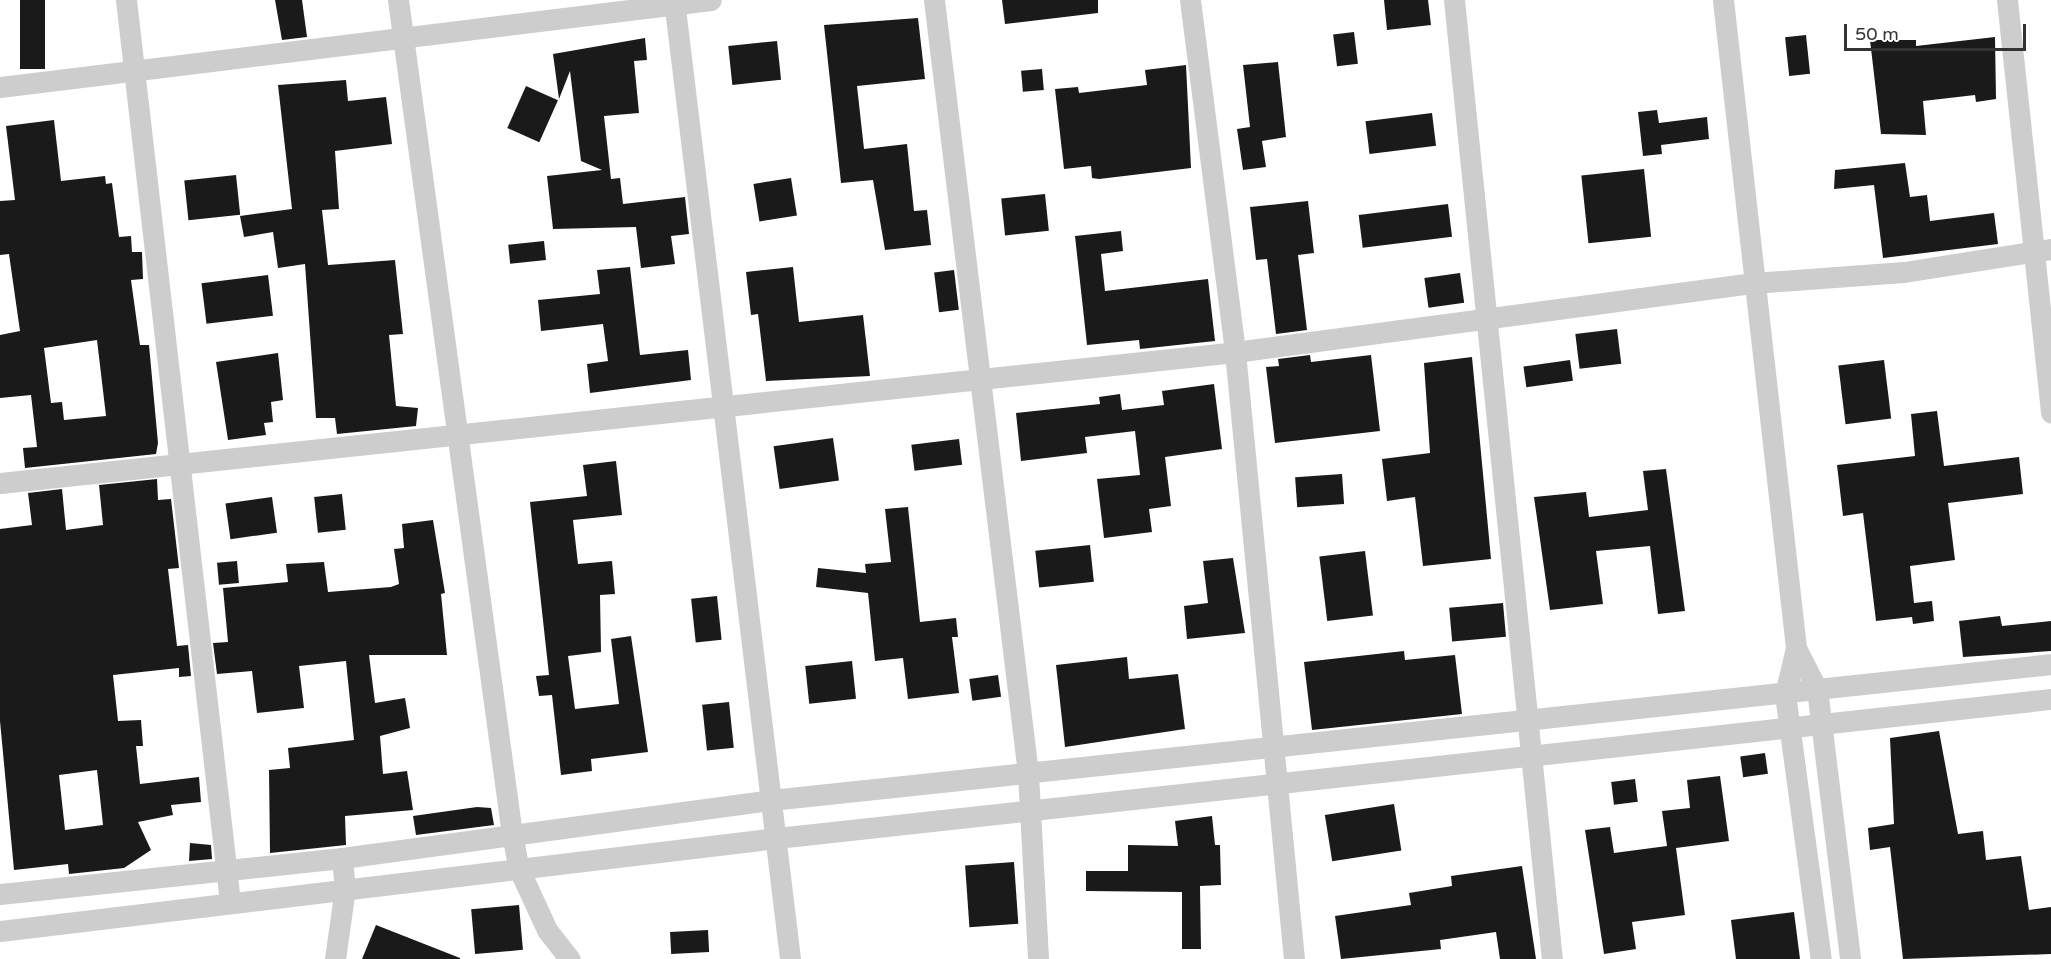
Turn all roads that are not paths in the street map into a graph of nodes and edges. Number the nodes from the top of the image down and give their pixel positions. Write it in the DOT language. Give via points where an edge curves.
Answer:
graph roads {
  1 [pos="126,0"];
  2 [pos="398,0"];
  3 [pos="711,0"];
  4 [pos="934,0"];
  5 [pos="1190,0"];
  6 [pos="1454,0"];
  7 [pos="1723,0"];
  8 [pos="2007,0"];
  9 [pos="674,2"];
  10 [pos="403,34"];
  11 [pos="136,72"];
  12 [pos="0,87"];
  13 [pos="2042,250"];
  14 [pos="1754,283"];
  15 [pos="1486,318"];
  16 [pos="1235,352"];
  17 [pos="979,378"];
  18 [pos="719,404"];
  19 [pos="2051,413"];
  20 [pos="461,435"];
  21 [pos="181,467"];
  22 [pos="0,483"];
  23 [pos="1796,648"];
  24 [pos="2051,664"];
  25 [pos="1817,689"];
  26 [pos="1785,694"];
  27 [pos="2051,699"];
  28 [pos="1821,723"];
  29 [pos="1524,724"];
  30 [pos="1791,727"];
  31 [pos="1271,751"];
  32 [pos="1528,759"];
  33 [pos="1028,773"];
  34 [pos="1276,785"];
  35 [pos="771,800"];
  36 [pos="1031,813"];
  37 [pos="512,834"];
  38 [pos="777,838"];
  39 [pos="342,858"];
  40 [pos="519,869"];
  41 [pos="227,870"];
  42 [pos="345,888"];
  43 [pos="0,894"];
  44 [pos="230,901"];
  45 [pos="0,931"];
  46 [pos="335,959"];
  47 [pos="569,959"];
  48 [pos="790,959"];
  49 [pos="1038,959"];
  50 [pos="1294,959"];
  51 [pos="1552,959"];
  52 [pos="1821,959"];
  53 [pos="1850,959"];
  1 -- 11 [label="street"];
  2 -- 10 [label="street"];
  3 -- 9 [label="street"];
  4 -- 17 [label="street"];
  5 -- 16 [label="street"];
  6 -- 15 [label="street"];
  7 -- 14 [label="street"];
  8 -- 13 [label="street"];
  9 -- 10 [label="street"];
  9 -- 18 [label="street"];
  10 -- 11 [label="street"];
  10 -- 20 [label="street"];
  11 -- 12 [label="street"];
  11 -- 21 [label="street"];
  13 -- 14 [label="street" via="1904,272"];
  13 -- 19 [label="street"];
  14 -- 15 [label="street"];
  14 -- 23 [label="street"];
  15 -- 16 [label="street"];
  15 -- 29 [label="street"];
  16 -- 17 [label="street"];
  16 -- 31 [label="street"];
  17 -- 18 [label="street"];
  17 -- 33 [label="street"];
  18 -- 20 [label="street"];
  18 -- 35 [label="street"];
  20 -- 21 [label="street"];
  20 -- 37 [label="street"];
  21 -- 22 [label="street"];
  21 -- 41 [label="street"];
  23 -- 25 [label="street"];
  23 -- 26 [label="street"];
  24 -- 25 [label="street"];
  25 -- 26 [label="street"];
  25 -- 28 [label="street"];
  26 -- 29 [label="street"];
  26 -- 30 [label="street"];
  27 -- 28 [label="street"];
  28 -- 30 [label="street"];
  28 -- 53 [label="street"];
  29 -- 31 [label="street"];
  29 -- 32 [label="street"];
  30 -- 32 [label="street"];
  30 -- 52 [label="street"];
  31 -- 33 [label="street"];
  31 -- 34 [label="street"];
  32 -- 34 [label="street"];
  32 -- 51 [label="street"];
  33 -- 35 [label="street"];
  33 -- 36 [label="street"];
  34 -- 36 [label="street"];
  34 -- 50 [label="street"];
  35 -- 37 [label="street"];
  35 -- 38 [label="street"];
  36 -- 38 [label="street"];
  36 -- 49 [label="street"];
  37 -- 39 [label="street"];
  37 -- 40 [label="street"];
  38 -- 40 [label="street"];
  38 -- 48 [label="street"];
  39 -- 41 [label="street"];
  39 -- 42 [label="street"];
  40 -- 42 [label="street"];
  40 -- 47 [label="street" via="547,930"];
  41 -- 43 [label="street"];
  41 -- 44 [label="street"];
  42 -- 44 [label="street"];
  42 -- 46 [label="street"];
  44 -- 45 [label="street"];
}
